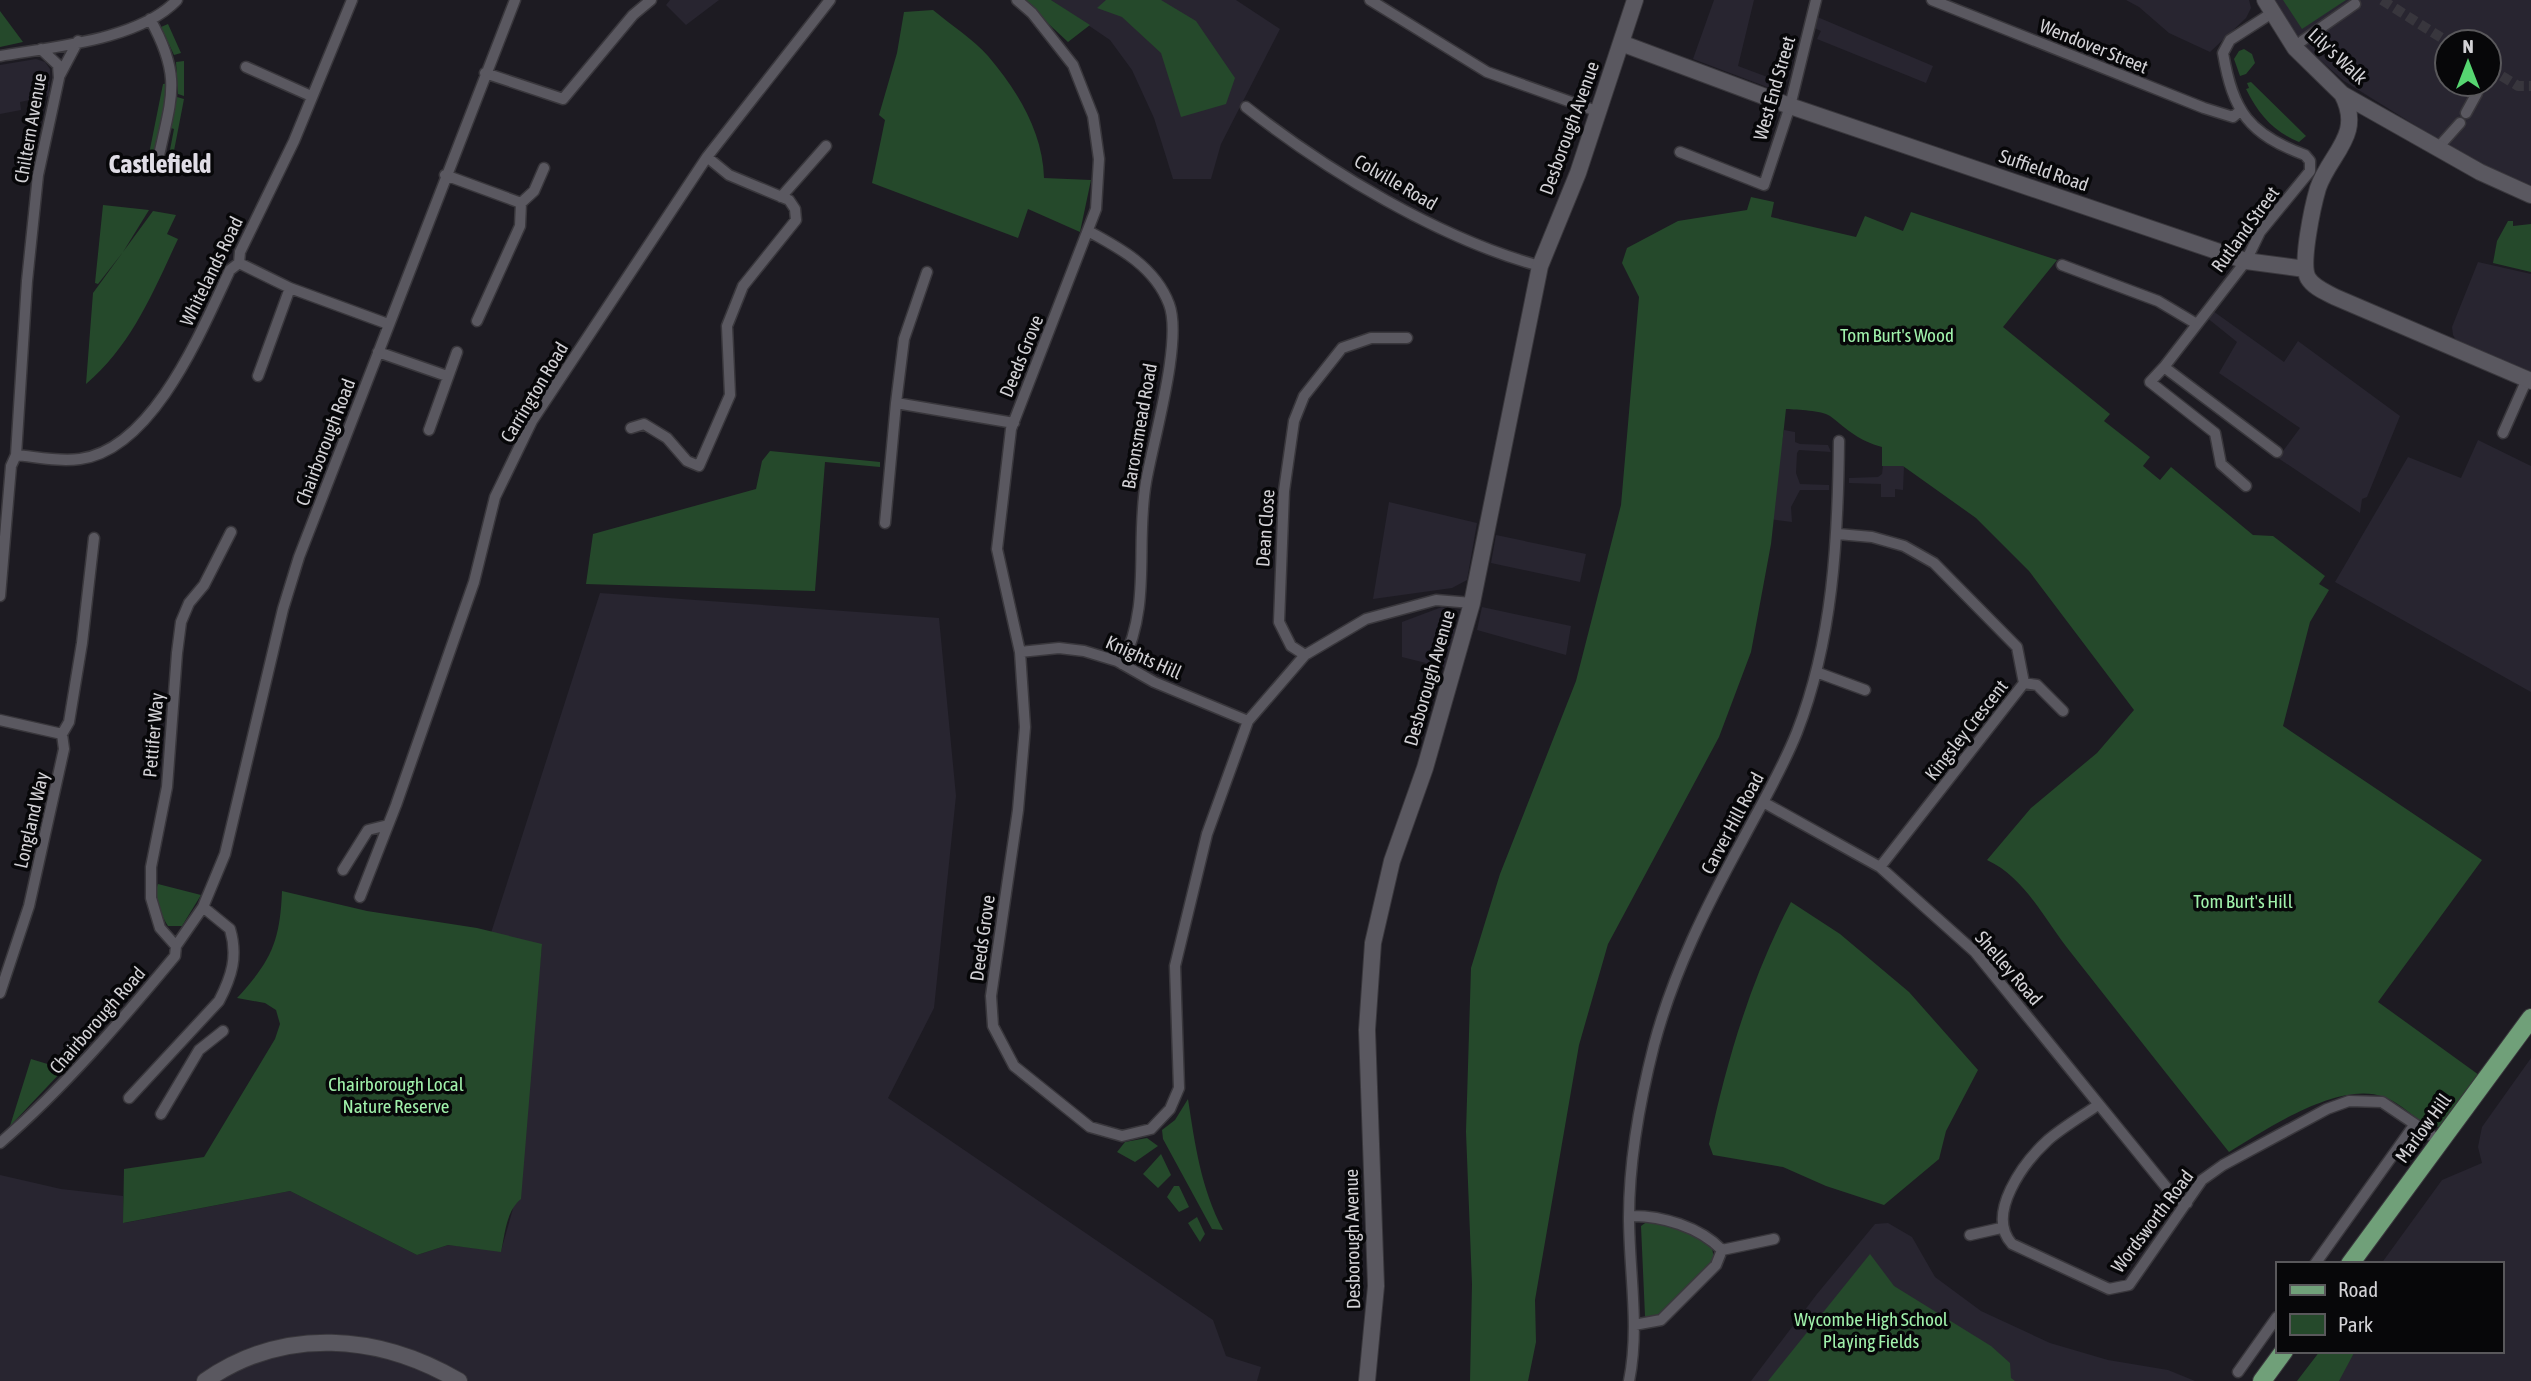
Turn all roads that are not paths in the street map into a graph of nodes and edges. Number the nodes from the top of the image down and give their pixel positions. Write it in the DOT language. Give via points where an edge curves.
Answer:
graph roads {
  1 [pos="177,0"];
  2 [pos="352,0"];
  3 [pos="515,0"];
  4 [pos="651,0"];
  5 [pos="830,0"];
  6 [pos="1017,0"];
  7 [pos="1370,0"];
  8 [pos="1635,0"];
  9 [pos="1816,0"];
  10 [pos="1932,0"];
  11 [pos="2355,4"];
  12 [pos="2266,7"];
  13 [pos="150,19"];
  14 [pos="78,41"];
  15 [pos="2302,41"];
  16 [pos="1621,43"];
  17 [pos="41,49"];
  18 [pos="0,56"];
  19 [pos="246,67"];
  20 [pos="485,73"];
  21 [pos="59,78"];
  22 [pos="311,96"];
  23 [pos="2340,96"];
  24 [pos="2474,98"];
  25 [pos="1790,106"];
  26 [pos="1246,107"];
  27 [pos="2241,110"];
  28 [pos="1599,113"];
  29 [pos="2350,114"];
  30 [pos="2400,124"];
  31 [pos="2443,142"];
  32 [pos="826,146"];
  33 [pos="2340,150"];
  34 [pos="1680,152"];
  35 [pos="707,157"];
  36 [pos="158,160"];
  37 [pos="544,168"];
  38 [pos="445,175"];
  39 [pos="2531,195"];
  40 [pos="782,197"];
  41 [pos="521,203"];
  42 [pos="1088,231"];
  43 [pos="2245,261"];
  44 [pos="239,263"];
  45 [pos="2062,265"];
  46 [pos="1540,266"];
  47 [pos="2305,269"];
  48 [pos="927,272"];
  49 [pos="290,288"];
  50 [pos="477,321"];
  51 [pos="2195,323"];
  52 [pos="388,324"];
  53 [pos="1407,338"];
  54 [pos="378,352"];
  55 [pos="457,352"];
  56 [pos="2164,367"];
  57 [pos="258,376"];
  58 [pos="447,376"];
  59 [pos="2529,380"];
  60 [pos="896,402"];
  61 [pos="1013,423"];
  62 [pos="631,428"];
  63 [pos="429,429"];
  64 [pos="2503,433"];
  65 [pos="1839,441"];
  66 [pos="2277,452"];
  67 [pos="16,455"];
  68 [pos="2246,486"];
  69 [pos="885,523"];
  70 [pos="231,532"];
  71 [pos="1839,534"];
  72 [pos="94,538"];
  73 [pos="0,596"];
  74 [pos="1472,603"];
  75 [pos="1020,652"];
  76 [pos="1305,656"];
  77 [pos="1122,664"];
  78 [pos="1816,672"];
  79 [pos="2024,683"];
  80 [pos="1865,690"];
  81 [pos="2063,711"];
  82 [pos="0,720"];
  83 [pos="1248,722"];
  84 [pos="62,734"];
  85 [pos="1763,802"];
  86 [pos="388,825"];
  87 [pos="1880,867"];
  88 [pos="343,870"];
  89 [pos="360,897"];
  90 [pos="203,907"];
  91 [pos="176,946"];
  92 [pos="0,993"];
  93 [pos="2531,1018"];
  94 [pos="223,1031"];
  95 [pos="2531,1037"];
  96 [pos="183,1038"];
  97 [pos="199,1050"];
  98 [pos="129,1098"];
  99 [pos="2098,1105"];
  100 [pos="161,1114"];
  101 [pos="2415,1124"];
  102 [pos="2440,1141"];
  103 [pos="0,1143"];
  104 [pos="2187,1203"];
  105 [pos="1629,1216"];
  106 [pos="2001,1228"];
  107 [pos="1970,1234"];
  108 [pos="1774,1239"];
  109 [pos="1723,1250"];
  110 [pos="2316,1262"];
  111 [pos="2351,1262"];
  112 [pos="2364,1262"];
  113 [pos="2276,1318"];
  114 [pos="1634,1325"];
  115 [pos="2283,1353"];
  116 [pos="2298,1353"];
  117 [pos="2238,1372"];
  118 [pos="205,1381"];
  119 [pos="459,1381"];
  120 [pos="1367,1381"];
  121 [pos="1629,1381"];
  122 [pos="2262,1381"];
  123 [pos="2277,1381"];
  1 -- 13 [label="street"];
  2 -- 22 [label="street, Whitelands Road"];
  3 -- 20 [label="street, Chairborough Road"];
  4 -- 20 [label="street" via="563,99"];
  5 -- 35 [label="street, Carrington Road"];
  6 -- 42 [label="street, Deeds Grove" via="1073,65 1093,116 1099,159 1096,209"];
  7 -- 28 [label="street" via="1487,72"];
  8 -- 16 [label="street, Desborough Avenue"];
  9 -- 25 [label="street, West End Street"];
  10 -- 27 [label="street, Wendover Street" via="2204,108 2232,117"];
  11 -- 15 [label="street"];
  12 -- 23 [label="street, Lily's Walk" via="2291,51"];
  12 -- 27 [label="street, Rutland Street" via="2230,40 2223,53"];
  13 -- 14 [label="street" via="110,35"];
  13 -- 36 [label="street" via="173,74"];
  14 -- 17 [label="street"];
  14 -- 21 [label="street"];
  16 -- 25 [label="street, Suffield Road"];
  16 -- 28 [label="street, Desborough Avenue"];
  17 -- 18 [label="street"];
  17 -- 21 [label="street, Chiltern Avenue" via="58,65"];
  19 -- 22 [label="street"];
  20 -- 38 [label="street, Chairborough Road"];
  21 -- 67 [label="street, Chiltern Avenue" via="38,175"];
  22 -- 44 [label="street, Whitelands Road"];
  23 -- 29 [label="street"];
  23 -- 30 [label="street, Lily's Walk"];
  23 -- 33 [label="street" via="2347,111"];
  24 -- 31 [label="street"];
  25 -- 34 [label="street, West End Street" via="1764,185"];
  25 -- 43 [label="street, Suffield Road"];
  26 -- 46 [label="street, Colville Road" via="1393,204 1452,233"];
  27 -- 43 [label="street, Rutland Street" via="2256,131 2305,155 2310,162 2310,171 2260,232"];
  28 -- 46 [label="street, Desborough Avenue"];
  29 -- 30 [label="street, Lily's Walk" via="2360,110"];
  29 -- 33 [label="street"];
  30 -- 39 [label="street, Lily's Walk" via="2480,172"];
  32 -- 40 [label="street"];
  33 -- 47 [label="street" via="2318,187"];
  35 -- 40 [label="street" via="729,175"];
  35 -- 86 [label="street, Carrington Road" via="532,421 495,497 474,582"];
  37 -- 41 [label="street" via="534,191"];
  38 -- 41 [label="street"];
  38 -- 52 [label="street, Chairborough Road"];
  40 -- 62 [label="street" via="795,209 796,220 743,286 727,326 730,394 699,466 644,424"];
  41 -- 50 [label="street" via="520,226"];
  42 -- 61 [label="street, Deeds Grove"];
  42 -- 77 [label="street, Baronsmead Road" via="1143,266 1170,305 1172,328 1145,485 1137,627"];
  43 -- 47 [label="street, Suffield Road"];
  43 -- 51 [label="street, Rutland Street"];
  44 -- 49 [label="street"];
  44 -- 67 [label="street, Whitelands Road" via="230,270 183,369 157,407 124,438 104,452 81,459"];
  45 -- 51 [label="street" via="2158,301"];
  46 -- 74 [label="street, Desborough Avenue"];
  47 -- 59 [label="street" via="2318,288"];
  48 -- 60 [label="street" via="904,339"];
  49 -- 52 [label="street"];
  49 -- 57 [label="street"];
  51 -- 56 [label="street, Rutland Street"];
  52 -- 54 [label="street, Chairborough Road"];
  53 -- 76 [label="street, Dean Close" via="1371,338 1342,348 1304,396 1294,421 1284,491 1279,622 1291,646"];
  54 -- 58 [label="street"];
  54 -- 90 [label="street, Chairborough Road" via="299,557 225,854"];
  55 -- 58 [label="street"];
  56 -- 66 [label="street"];
  56 -- 68 [label="street" via="2150,382 2215,433 2221,464"];
  58 -- 63 [label="street"];
  59 -- 64 [label="street"];
  60 -- 61 [label="street"];
  60 -- 69 [label="street"];
  61 -- 75 [label="street, Deeds Grove" via="997,549"];
  65 -- 71 [label="street, Carver Hill Road"];
  67 -- 73 [label="street, Chiltern Avenue" via="11,466"];
  70 -- 91 [label="street, Pettifer Way" via="181,622 167,787 151,867 150,898 160,928"];
  71 -- 78 [label="street, Carver Hill Road"];
  71 -- 79 [label="street, Kingsley Crescent" via="1904,546 1934,563 2017,647"];
  72 -- 84 [label="street, Longland Way" via="82,643 69,722"];
  74 -- 76 [label="street, Deeds Grove" via="1436,600 1366,619"];
  74 -- 120 [label="street, Desborough Avenue" via="1425,768 1392,861 1374,943 1367,1030 1376,1286"];
  75 -- 77 [label="street, Knights Hill" via="1059,648"];
  75 -- 83 [label="street, Deeds Grove" via="1025,727 991,996 993,1026 1013,1066 1090,1127 1122,1136 1151,1129 1171,1109 1179,1088 1175,966 1207,834"];
  76 -- 83 [label="street, Deeds Grove"];
  77 -- 83 [label="street, Knights Hill"];
  78 -- 80 [label="street"];
  78 -- 85 [label="street, Carver Hill Road" via="1798,731"];
  79 -- 81 [label="street" via="2036,685"];
  79 -- 87 [label="street, Kingsley Crescent"];
  82 -- 84 [label="street"];
  84 -- 92 [label="street, Longland Way" via="64,749 29,906"];
  85 -- 87 [label="street, Shelley Road"];
  85 -- 105 [label="street, Carver Hill Road" via="1695,929 1655,1043 1635,1139"];
  86 -- 88 [label="street" via="368,830"];
  86 -- 89 [label="street, Carrington Road"];
  87 -- 99 [label="street, Shelley Road" via="1975,952"];
  90 -- 91 [label="street, Chairborough Road"];
  90 -- 96 [label="street" via="230,929 234,967 219,1001"];
  91 -- 103 [label="street, Chairborough Road" via="175,956 51,1099"];
  93 -- 102 [label="main road, Marlow Hill"];
  94 -- 97 [label="street"];
  95 -- 112 [label="main road, Marlow Hill"];
  96 -- 97 [label="street"];
  96 -- 98 [label="street"];
  97 -- 100 [label="street"];
  99 -- 104 [label="street, Shelley Road" via="2175,1198"];
  99 -- 106 [label="street" via="2049,1139 2025,1165 2010,1193"];
  101 -- 102 [label="street, Wordsworth Road"];
  101 -- 104 [label="street, Wordsworth Road" via="2382,1102 2349,1101 2223,1165 2202,1180"];
  101 -- 110 [label="street"];
  102 -- 111 [label="main road, Marlow Hill"];
  104 -- 106 [label="street, Wordsworth Road" via="2129,1285 2115,1290 2012,1244"];
  105 -- 109 [label="street" via="1648,1216 1708,1235"];
  105 -- 114 [label="street, Carver Hill Road"];
  106 -- 107 [label="street"];
  108 -- 109 [label="street"];
  109 -- 114 [label="street" via="1716,1265 1661,1320"];
  113 -- 117 [label="street"];
  114 -- 121 [label="street, Carver Hill Road"];
  115 -- 122 [label="main road"];
  116 -- 123 [label="main road"];
  118 -- 119 [label="street" via="276,1349 340,1342 403,1353"];
}
